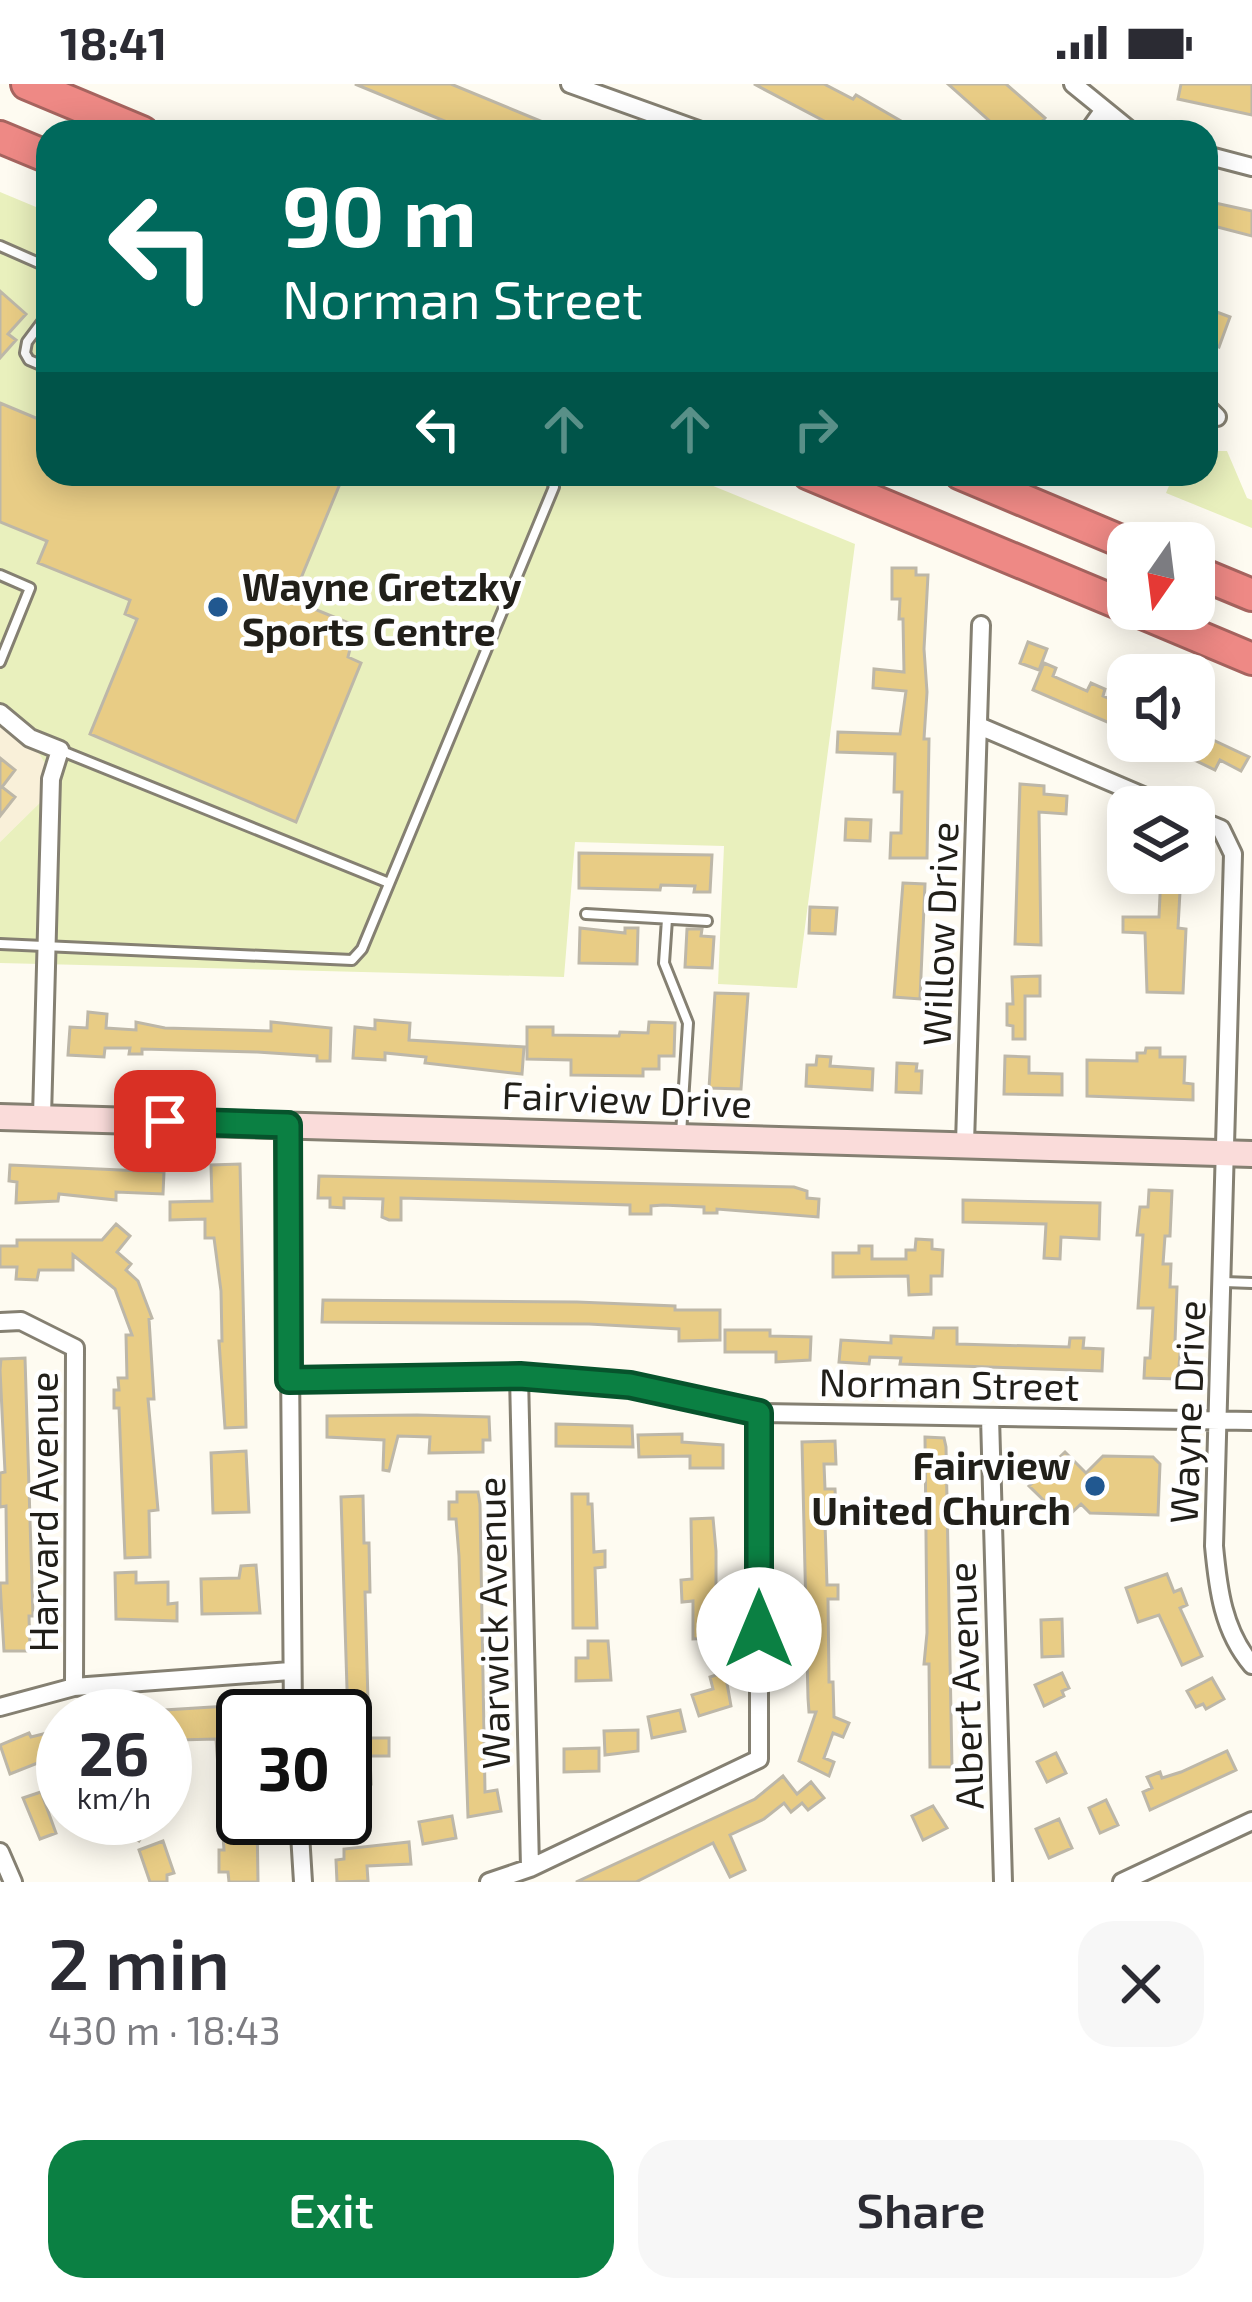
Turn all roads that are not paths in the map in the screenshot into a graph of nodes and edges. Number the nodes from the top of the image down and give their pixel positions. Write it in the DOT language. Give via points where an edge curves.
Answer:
graph roads {
  1 [pos="27,84"];
  2 [pos="570,84"];
  3 [pos="1072,84"];
  4 [pos="600,89"];
  5 [pos="1103,111"];
  6 [pos="113,120"];
  7 [pos="675,120"];
  8 [pos="1097,120"];
  9 [pos="1115,120"];
  10 [pos="0,137"];
  11 [pos="36,152"];
  12 [pos="1218,158"];
  13 [pos="1252,167"];
  14 [pos="0,246"];
  15 [pos="36,261"];
  16 [pos="36,331"];
  17 [pos="36,363"];
  18 [pos="554,486"];
  19 [pos="838,486"];
  20 [pos="990,486"];
  21 [pos="1107,535"];
  22 [pos="0,575"];
  23 [pos="1215,580"];
  24 [pos="1252,596"];
  25 [pos="1107,598"];
  26 [pos="981,625"];
  27 [pos="1184,630"];
  28 [pos="0,662"];
  29 [pos="1252,662"];
  30 [pos="0,713"];
  31 [pos="979,726"];
  32 [pos="60,750"];
  33 [pos="1120,786"];
  34 [pos="1215,827"];
  35 [pos="389,883"];
  36 [pos="586,914"];
  37 [pos="667,919"];
  38 [pos="707,921"];
  39 [pos="0,944"];
  40 [pos="47,946"];
  41 [pos="0,1117"];
  42 [pos="42,1118"];
  43 [pos="288,1125"];
  44 [pos="681,1136"];
  45 [pos="965,1143"];
  46 [pos="1239,1153"];
  47 [pos="1223,1282"];
  48 [pos="1252,1283"];
  49 [pos="0,1322"];
  50 [pos="520,1376"];
  51 [pos="289,1380"];
  52 [pos="759,1413"];
  53 [pos="990,1417"];
  54 [pos="1220,1419"];
  55 [pos="1252,1421"];
  56 [pos="1252,1665"];
  57 [pos="290,1671"];
  58 [pos="74,1687"];
  59 [pos="291,1689"];
  60 [pos="0,1707"];
  61 [pos="1252,1821"];
  62 [pos="301,1845"];
  63 [pos="0,1852"];
  64 [pos="530,1868"];
  65 [pos="13,1882"];
  66 [pos="303,1882"];
  67 [pos="489,1882"];
  68 [pos="1003,1882"];
  69 [pos="1122,1882"];
  1 -- 6 [label="highway"];
  2 -- 4 [label="street"];
  3 -- 5 [label="street"];
  4 -- 7 [label="street"];
  5 -- 8 [label="street"];
  5 -- 9 [label="street"];
  10 -- 11 [label="highway"];
  12 -- 13 [label="street"];
  14 -- 15 [label="lane"];
  16 -- 17 [label="lane" via="26,353"];
  18 -- 35 [label="lane"];
  19 -- 25 [label="highway"];
  20 -- 21 [label="highway"];
  22 -- 28 [label="lane" via="30,588"];
  23 -- 24 [label="highway"];
  26 -- 31 [label="street, Willow Drive"];
  27 -- 29 [label="highway"];
  30 -- 32 [label="street"];
  31 -- 33 [label="street"];
  31 -- 45 [label="street, Willow Drive"];
  32 -- 35 [label="lane"];
  32 -- 40 [label="street" via="51,779"];
  34 -- 46 [label="street" via="1233,854"];
  35 -- 40 [label="lane" via="352,960"];
  36 -- 37 [label="lane"];
  37 -- 38 [label="lane"];
  37 -- 44 [label="lane" via="664,963 688,1022"];
  39 -- 40 [label="lane"];
  40 -- 42 [label="street"];
  41 -- 42 [label="main road, Fairview Drive"];
  42 -- 43 [label="main road, Fairview Drive"];
  43 -- 44 [label="main road, Fairview Drive"];
  43 -- 51 [label="street"];
  44 -- 45 [label="main road, Fairview Drive"];
  45 -- 46 [label="main road, Fairview Drive"];
  46 -- 47 [label="street, Wayne Drive"];
  47 -- 48 [label="lane"];
  47 -- 54 [label="street, Wayne Drive"];
  49 -- 58 [label="street, Harvard Avenue" via="21,1321 75,1348"];
  50 -- 51 [label="street, Norman Street"];
  50 -- 52 [label="street, Norman Street" via="630,1385"];
  50 -- 64 [label="street, Warwick Avenue"];
  51 -- 57 [label="street"];
  52 -- 53 [label="street, Norman Street"];
  52 -- 64 [label="street" via="760,1760"];
  53 -- 54 [label="street, Norman Street"];
  53 -- 68 [label="street, Albert Avenue"];
  54 -- 55 [label="street, Norman Street"];
  54 -- 56 [label="street, Wayne Drive" via="1219,1600"];
  57 -- 58 [label="street"];
  57 -- 59 [label="street"];
  58 -- 60 [label="street"];
  61 -- 69 [label="street"];
  62 -- 66 [label="street"];
  63 -- 65 [label="street"];
  64 -- 67 [label="street"];
}
